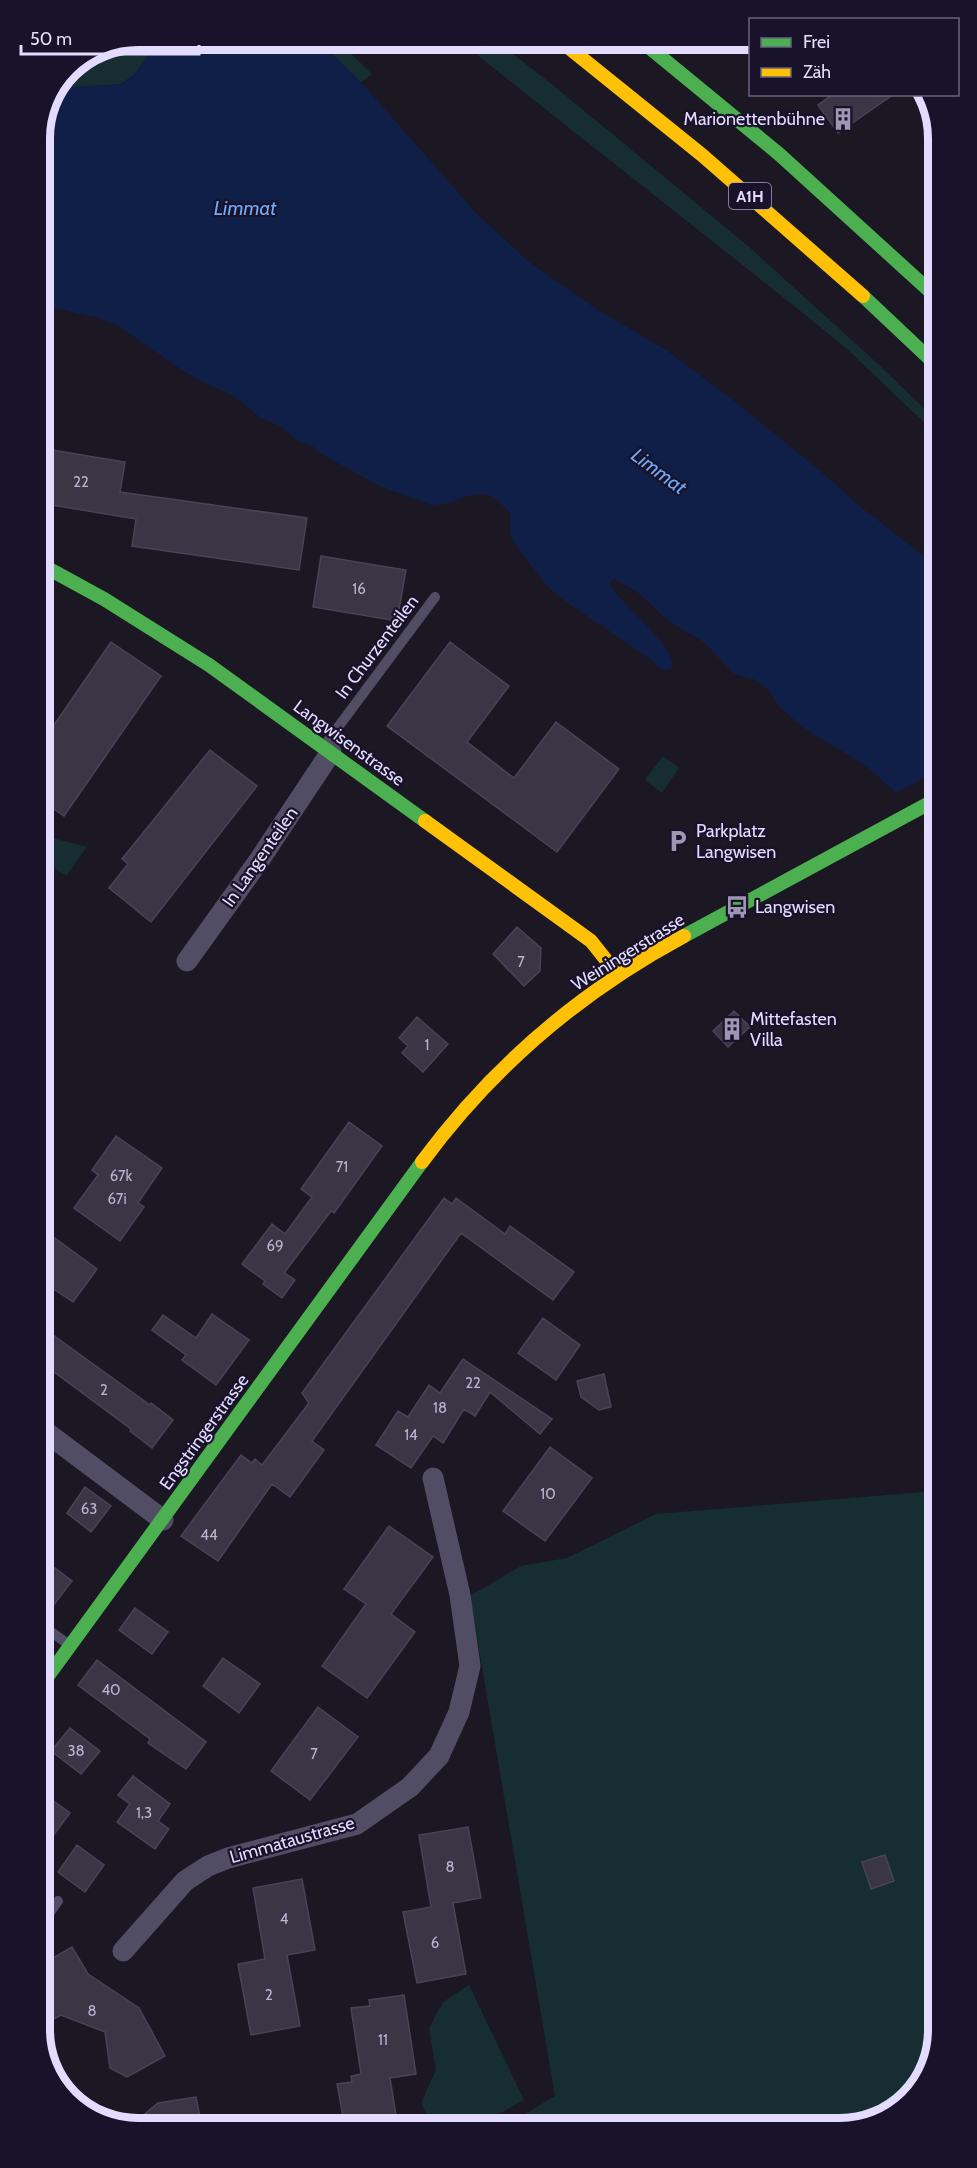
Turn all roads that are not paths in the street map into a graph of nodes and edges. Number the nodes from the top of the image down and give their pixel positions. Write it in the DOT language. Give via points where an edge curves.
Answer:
graph roads {
  1 [pos="572,50"];
  2 [pos="652,50"];
  3 [pos="928,289"];
  4 [pos="928,357"];
  5 [pos="50,569"];
  6 [pos="435,597"];
  7 [pos="327,749"];
  8 [pos="928,804"];
  9 [pos="186,961"];
  10 [pos="618,975"];
  11 [pos="394,1202"];
  12 [pos="49,1435"];
  13 [pos="433,1478"];
  14 [pos="163,1520"];
  15 [pos="49,1630"];
  16 [pos="71,1646"];
  17 [pos="49,1675"];
  18 [pos="58,1902"];
  19 [pos="49,1915"];
  20 [pos="123,1951"];
  1 -- 4 [label="main road, A1H" via="830,265"];
  2 -- 3 [label="main road, A1H" via="779,154"];
  5 -- 7 [label="main road, Langwisenstrasse" via="209,665"];
  6 -- 7 [label="lane, In Churzenteilen"];
  7 -- 9 [label="street, In Langenteilen" via="260,859"];
  7 -- 10 [label="main road, Langwisenstrasse" via="591,942"];
  8 -- 10 [label="main road, Weiningerstrasse"];
  10 -- 11 [label="main road, Weiningerstrasse" via="540,1033 504,1067 448,1127"];
  11 -- 14 [label="main road, Engstringerstrasse"];
  12 -- 14 [label="street"];
  13 -- 20 [label="street, Limmataustrasse" via="460,1595 470,1666 459,1713 439,1756 410,1787 357,1824 208,1866 185,1881"];
  14 -- 16 [label="main road, Engstringerstrasse"];
  15 -- 16 [label="lane"];
  16 -- 17 [label="main road, Engstringerstrasse"];
  18 -- 19 [label="lane"];
}
